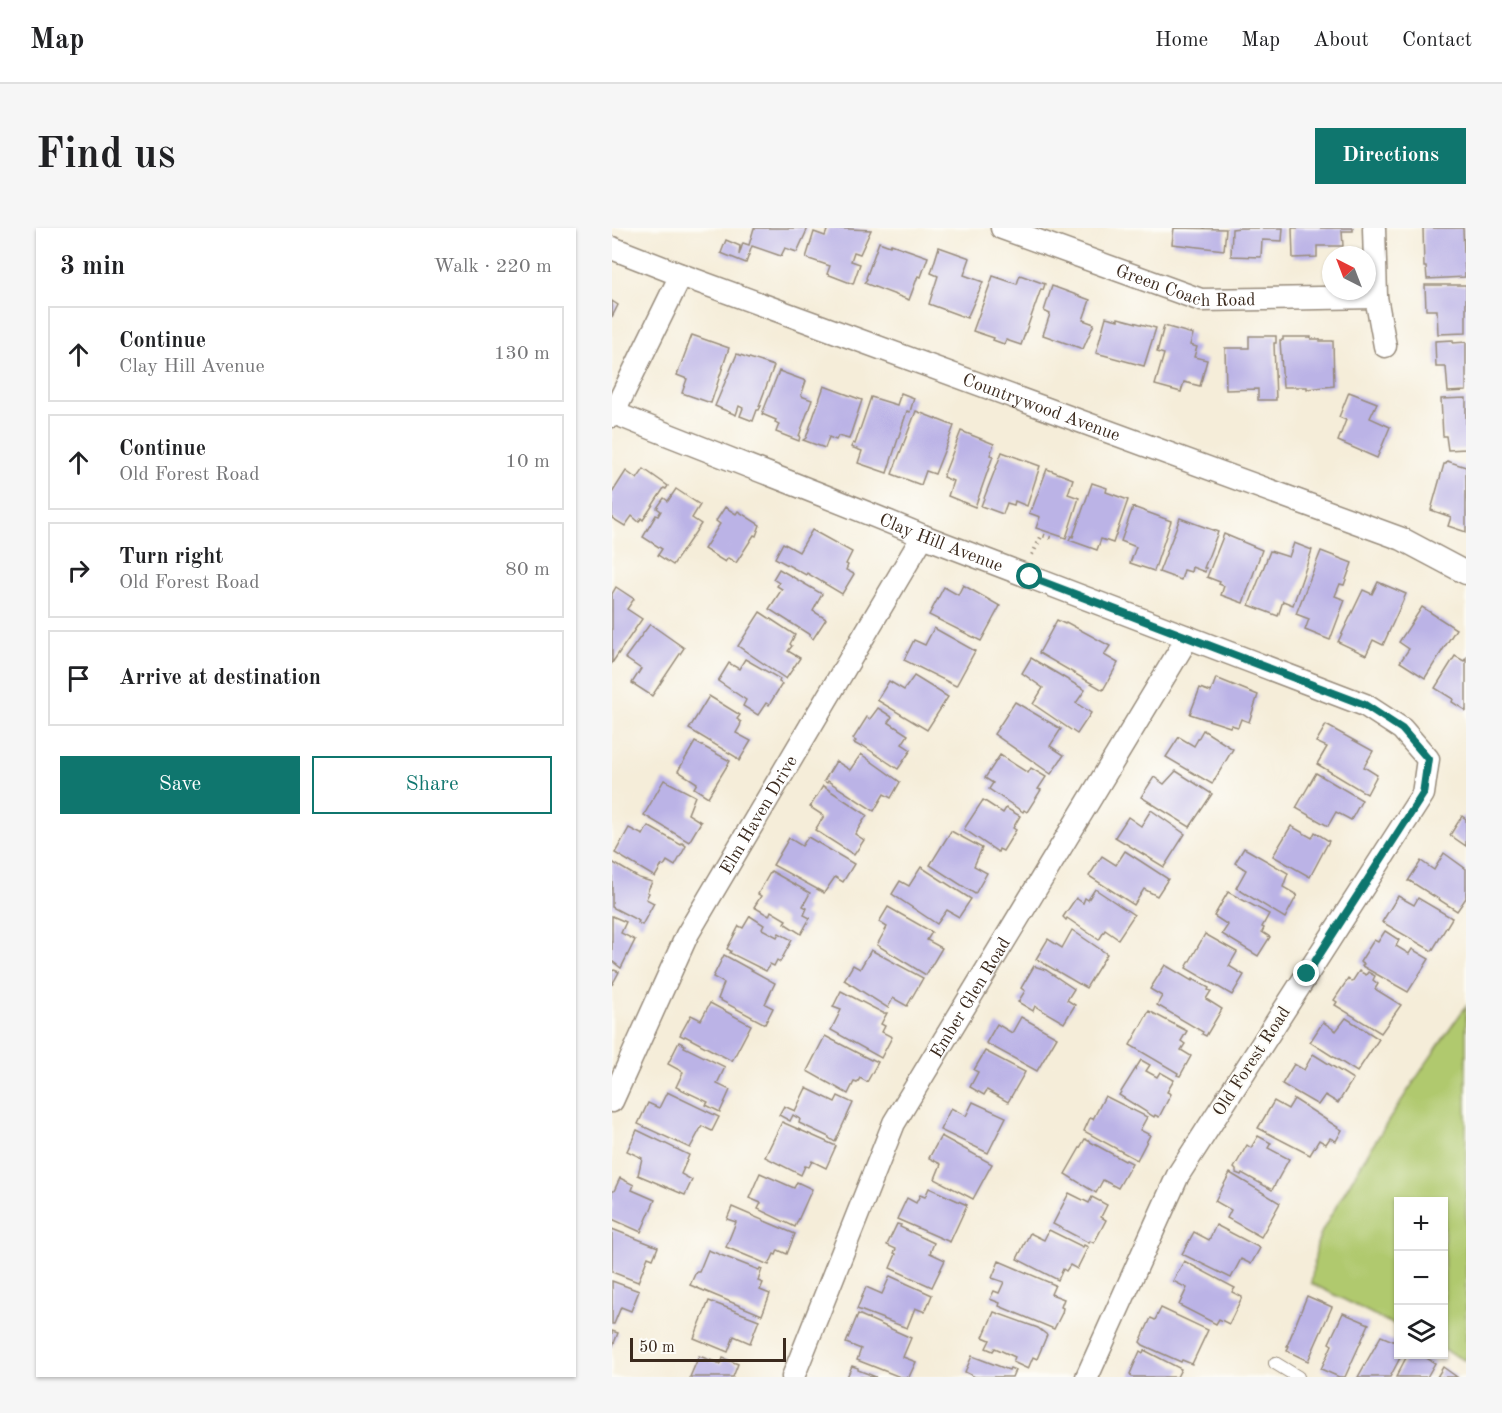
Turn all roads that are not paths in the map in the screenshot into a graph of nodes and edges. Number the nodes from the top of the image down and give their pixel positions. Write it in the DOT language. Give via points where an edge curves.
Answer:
graph roads {
  1 [pos="1002,228"];
  2 [pos="1374,228"];
  3 [pos="1375,246"];
  4 [pos="612,248"];
  5 [pos="681,275"];
  6 [pos="1376,297"];
  7 [pos="1322,298"];
  8 [pos="1385,346"];
  9 [pos="613,414"];
  10 [pos="923,536"];
  11 [pos="1466,573"];
  12 [pos="1188,637"];
  13 [pos="1402,729"];
  14 [pos="612,1101"];
  15 [pos="1275,1363"];
  16 [pos="793,1377"];
  17 [pos="1087,1377"];
  18 [pos="1298,1377"];
  1 -- 7 [label="street, Green Coach Road" via="1201,300"];
  2 -- 3 [label="street"];
  4 -- 5 [label="street, Countrywood Avenue"];
  5 -- 9 [label="street"];
  5 -- 11 [label="street, Countrywood Avenue" via="1402,539"];
  6 -- 8 [label="street"];
  9 -- 10 [label="street, Clay Hill Avenue"];
  10 -- 12 [label="street, Clay Hill Avenue"];
  10 -- 14 [label="street, Elm Haven Drive" via="687,935"];
  12 -- 13 [label="street, Clay Hill Avenue" via="1365,705"];
  12 -- 16 [label="street, Ember Glen Road" via="894,1123"];
  13 -- 17 [label="street, Old Forest Road" via="1428,759 1423,794 1178,1175"];
  15 -- 18 [label="lane"];
}
